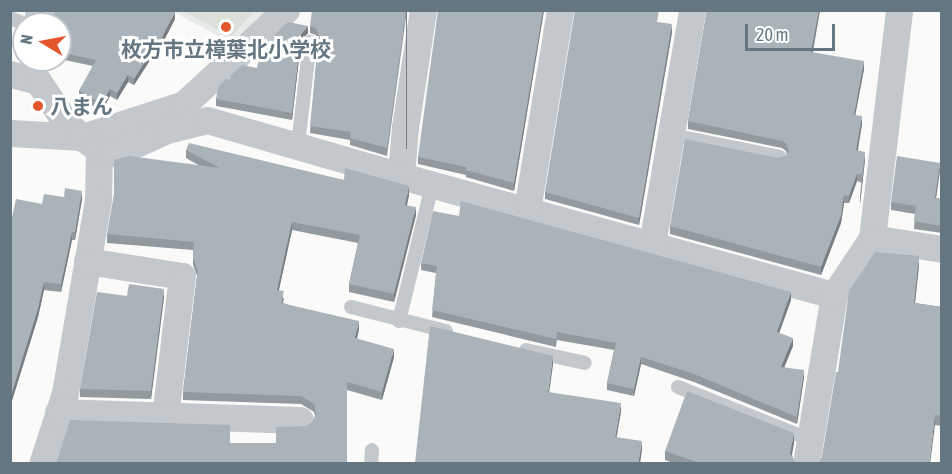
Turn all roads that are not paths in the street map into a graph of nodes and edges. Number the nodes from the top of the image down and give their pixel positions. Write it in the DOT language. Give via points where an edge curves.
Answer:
graph roads {
  1 [pos="286,10"];
  2 [pos="423,10"];
  3 [pos="560,10"];
  4 [pos="692,10"];
  5 [pos="899,10"];
  6 [pos="310,42"];
  7 [pos="29,72"];
  8 [pos="39,72"];
  9 [pos="10,74"];
  10 [pos="10,133"];
  11 [pos="672,135"];
  12 [pos="91,143"];
  13 [pos="298,145"];
  14 [pos="780,157"];
  15 [pos="401,176"];
  16 [pos="432,186"];
  17 [pos="526,210"];
  18 [pos="872,238"];
  19 [pos="652,245"];
  20 [pos="942,249"];
  21 [pos="87,261"];
  22 [pos="834,295"];
  23 [pos="351,307"];
  24 [pos="399,321"];
  25 [pos="457,334"];
  26 [pos="515,347"];
  27 [pos="585,363"];
  28 [pos="678,387"];
  29 [pos="58,412"];
  30 [pos="165,416"];
  31 [pos="300,420"];
  32 [pos="808,452"];
  33 [pos="42,464"];
  1 -- 12 [label="street" via="184,104"];
  2 -- 15 [label="street"];
  3 -- 17 [label="street"];
  4 -- 11 [label="street"];
  5 -- 18 [label="street"];
  6 -- 13 [label="lane"];
  7 -- 9 [label="street"];
  8 -- 12 [label="street" via="66,123"];
  10 -- 12 [label="street"];
  11 -- 14 [label="lane"];
  11 -- 19 [label="street"];
  12 -- 13 [label="street" via="116,153 167,130 207,120"];
  12 -- 21 [label="street" via="98,200"];
  13 -- 15 [label="street"];
  15 -- 16 [label="street"];
  16 -- 17 [label="street"];
  16 -- 24 [label="lane"];
  17 -- 19 [label="street"];
  18 -- 20 [label="street"];
  18 -- 22 [label="street"];
  19 -- 22 [label="street"];
  21 -- 29 [label="street" via="65,393"];
  21 -- 30 [label="street" via="182,276"];
  22 -- 32 [label="street"];
  23 -- 24 [label="lane"];
  24 -- 25 [label="lane"];
  26 -- 27 [label="lane"];
  28 -- 32 [label="lane"];
  29 -- 30 [label="street"];
  29 -- 33 [label="street"];
  30 -- 31 [label="street"];
}
